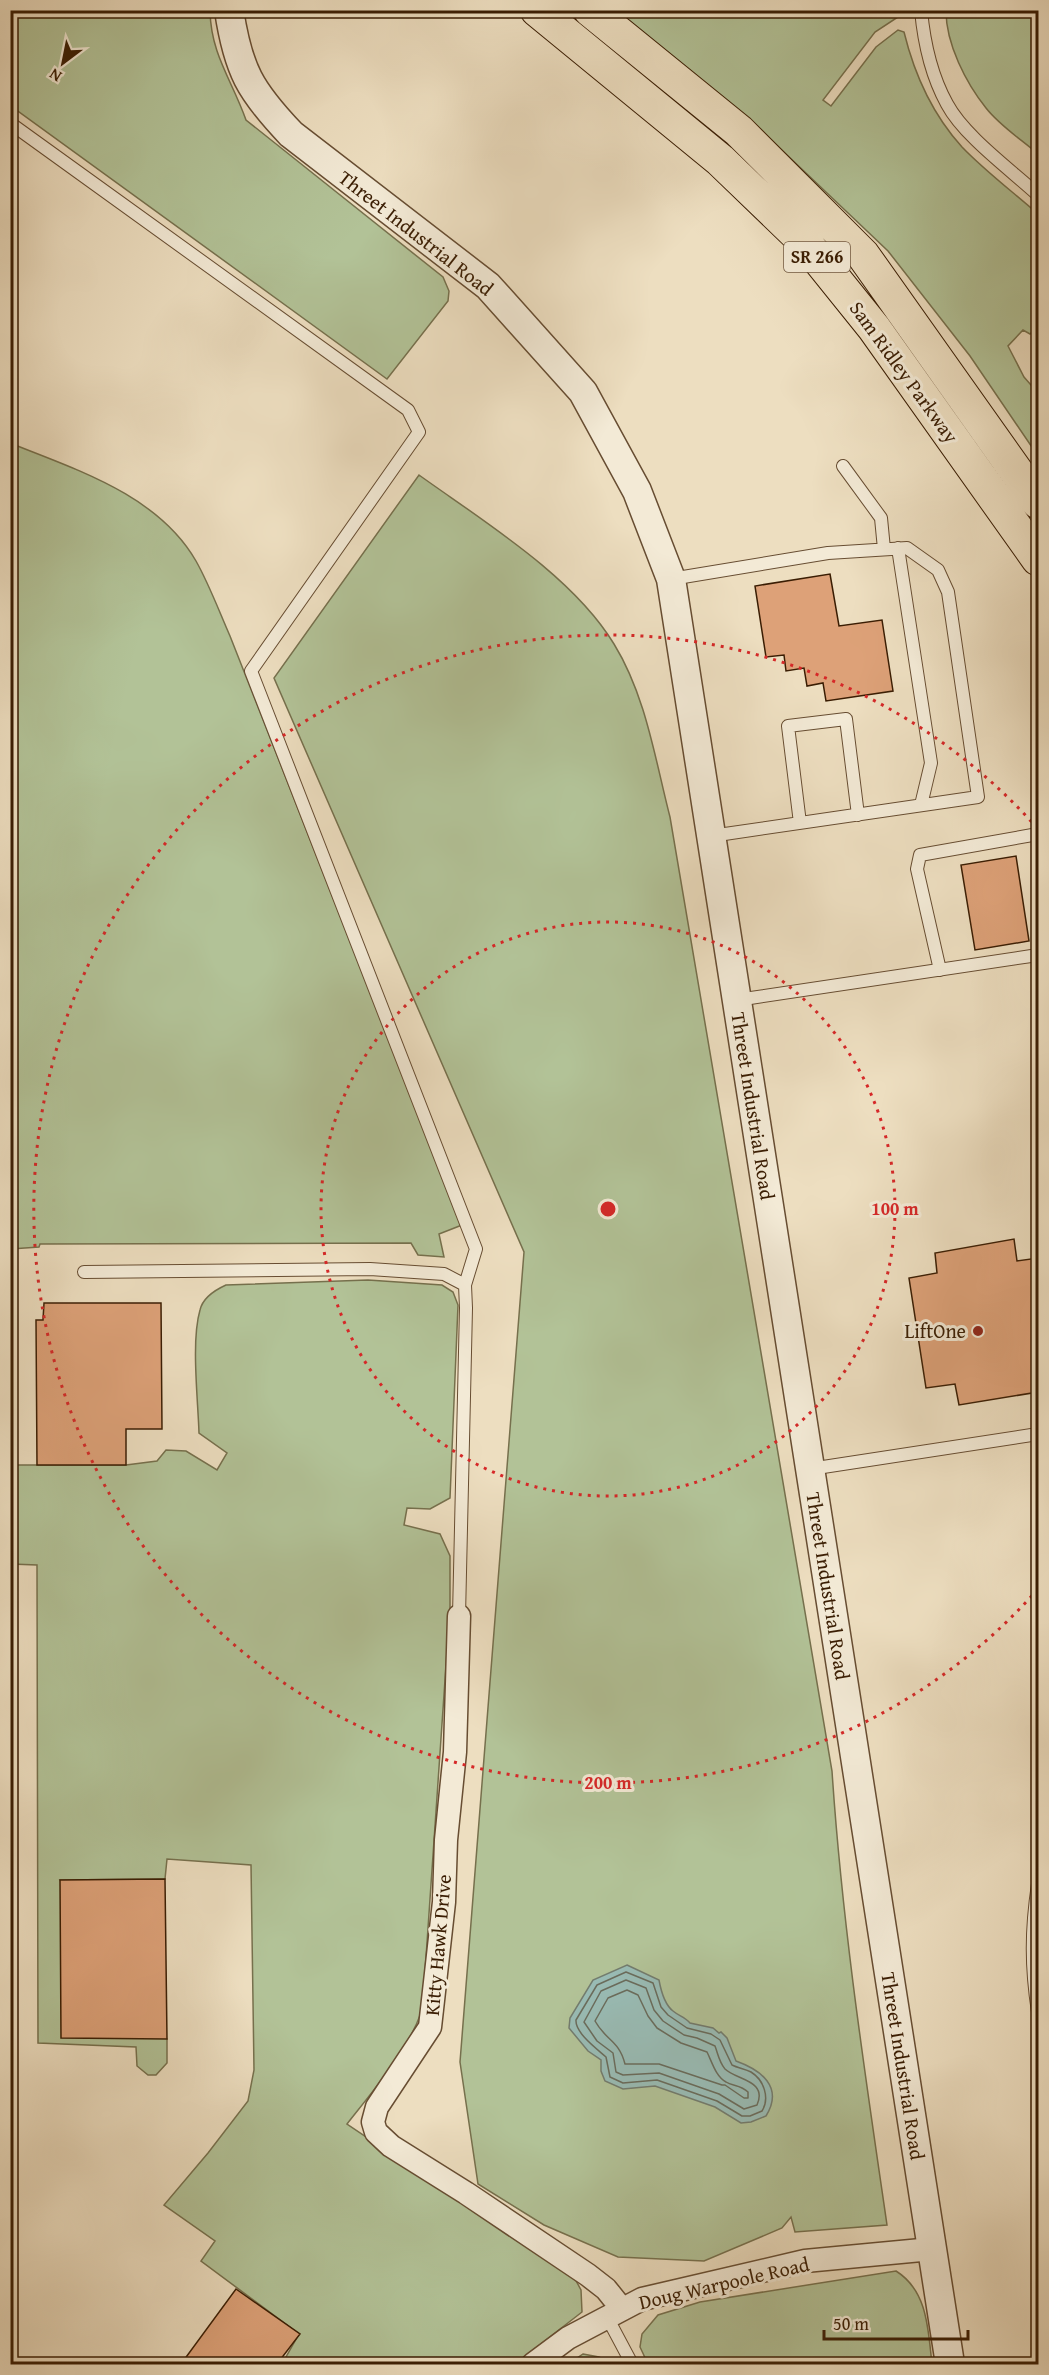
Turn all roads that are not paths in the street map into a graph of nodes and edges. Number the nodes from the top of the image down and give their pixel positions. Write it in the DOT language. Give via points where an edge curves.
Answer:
graph roads {
  1 [pos="229,10"];
  2 [pos="537,10"];
  3 [pos="590,10"];
  4 [pos="921,10"];
  5 [pos="10,123"];
  6 [pos="1038,195"];
  7 [pos="843,466"];
  8 [pos="1016,471"];
  9 [pos="1038,495"];
  10 [pos="1038,502"];
  11 [pos="897,548"];
  12 [pos="884,549"];
  13 [pos="1038,559"];
  14 [pos="671,579"];
  15 [pos="921,805"];
  16 [pos="858,815"];
  17 [pos="800,823"];
  18 [pos="1038,834"];
  19 [pos="711,836"];
  20 [pos="1038,955"];
  21 [pos="940,970"];
  22 [pos="737,1000"];
  23 [pos="84,1272"];
  24 [pos="465,1285"];
  25 [pos="1038,1434"];
  26 [pos="810,1469"];
  27 [pos="459,1616"];
  28 [pos="1038,1884"];
  29 [pos="1038,2012"];
  30 [pos="932,2249"];
  31 [pos="614,2313"];
  32 [pos="533,2364"];
  33 [pos="632,2364"];
  34 [pos="950,2364"];
  1 -- 14 [label="street, Threet Industrial Road" via="246,79 265,107 291,134 488,286 583,392 637,491"];
  2 -- 13 [label="main road, Sam Ridley Parkway / SR 266" via="720,160 804,241 874,328"];
  3 -- 8 [label="main road, Sam Ridley Parkway / SR 266" via="739,131 863,255"];
  4 -- 6 [label="lane" via="933,73 948,105 967,130"];
  5 -- 24 [label="lane" via="408,410 419,432 251,671 476,1250"];
  7 -- 12 [label="lane" via="880,518"];
  8 -- 9 [label="main road"];
  8 -- 10 [label="main road, Sam Ridley Parkway / SR 266"];
  11 -- 12 [label="lane"];
  11 -- 15 [label="lane" via="931,763"];
  11 -- 15 [label="lane" via="907,548 938,570 948,592 978,797"];
  12 -- 14 [label="lane" via="828,553"];
  14 -- 19 [label="street, Threet Industrial Road"];
  15 -- 16 [label="lane"];
  16 -- 17 [label="lane"];
  16 -- 17 [label="lane" via="846,719 788,726"];
  17 -- 19 [label="lane"];
  18 -- 21 [label="lane" via="920,855 917,869"];
  19 -- 22 [label="street, Threet Industrial Road"];
  20 -- 21 [label="lane"];
  21 -- 22 [label="lane"];
  22 -- 26 [label="street, Threet Industrial Road"];
  23 -- 24 [label="lane" via="370,1269 444,1274"];
  24 -- 27 [label="lane"];
  25 -- 26 [label="lane"];
  26 -- 30 [label="street, Threet Industrial Road"];
  27 -- 31 [label="street, Kitty Hawk Drive" via="455,1752 430,2027 377,2107 373,2122 376,2132 392,2146 606,2289"];
  28 -- 29 [label="lane" via="1032,1974"];
  30 -- 31 [label="street, Doug Warpoole Road" via="805,2261 642,2299"];
  30 -- 34 [label="street, Threet Industrial Road"];
  31 -- 32 [label="street, Doug Warpoole Road" via="568,2338"];
  31 -- 33 [label="lane"];
}
